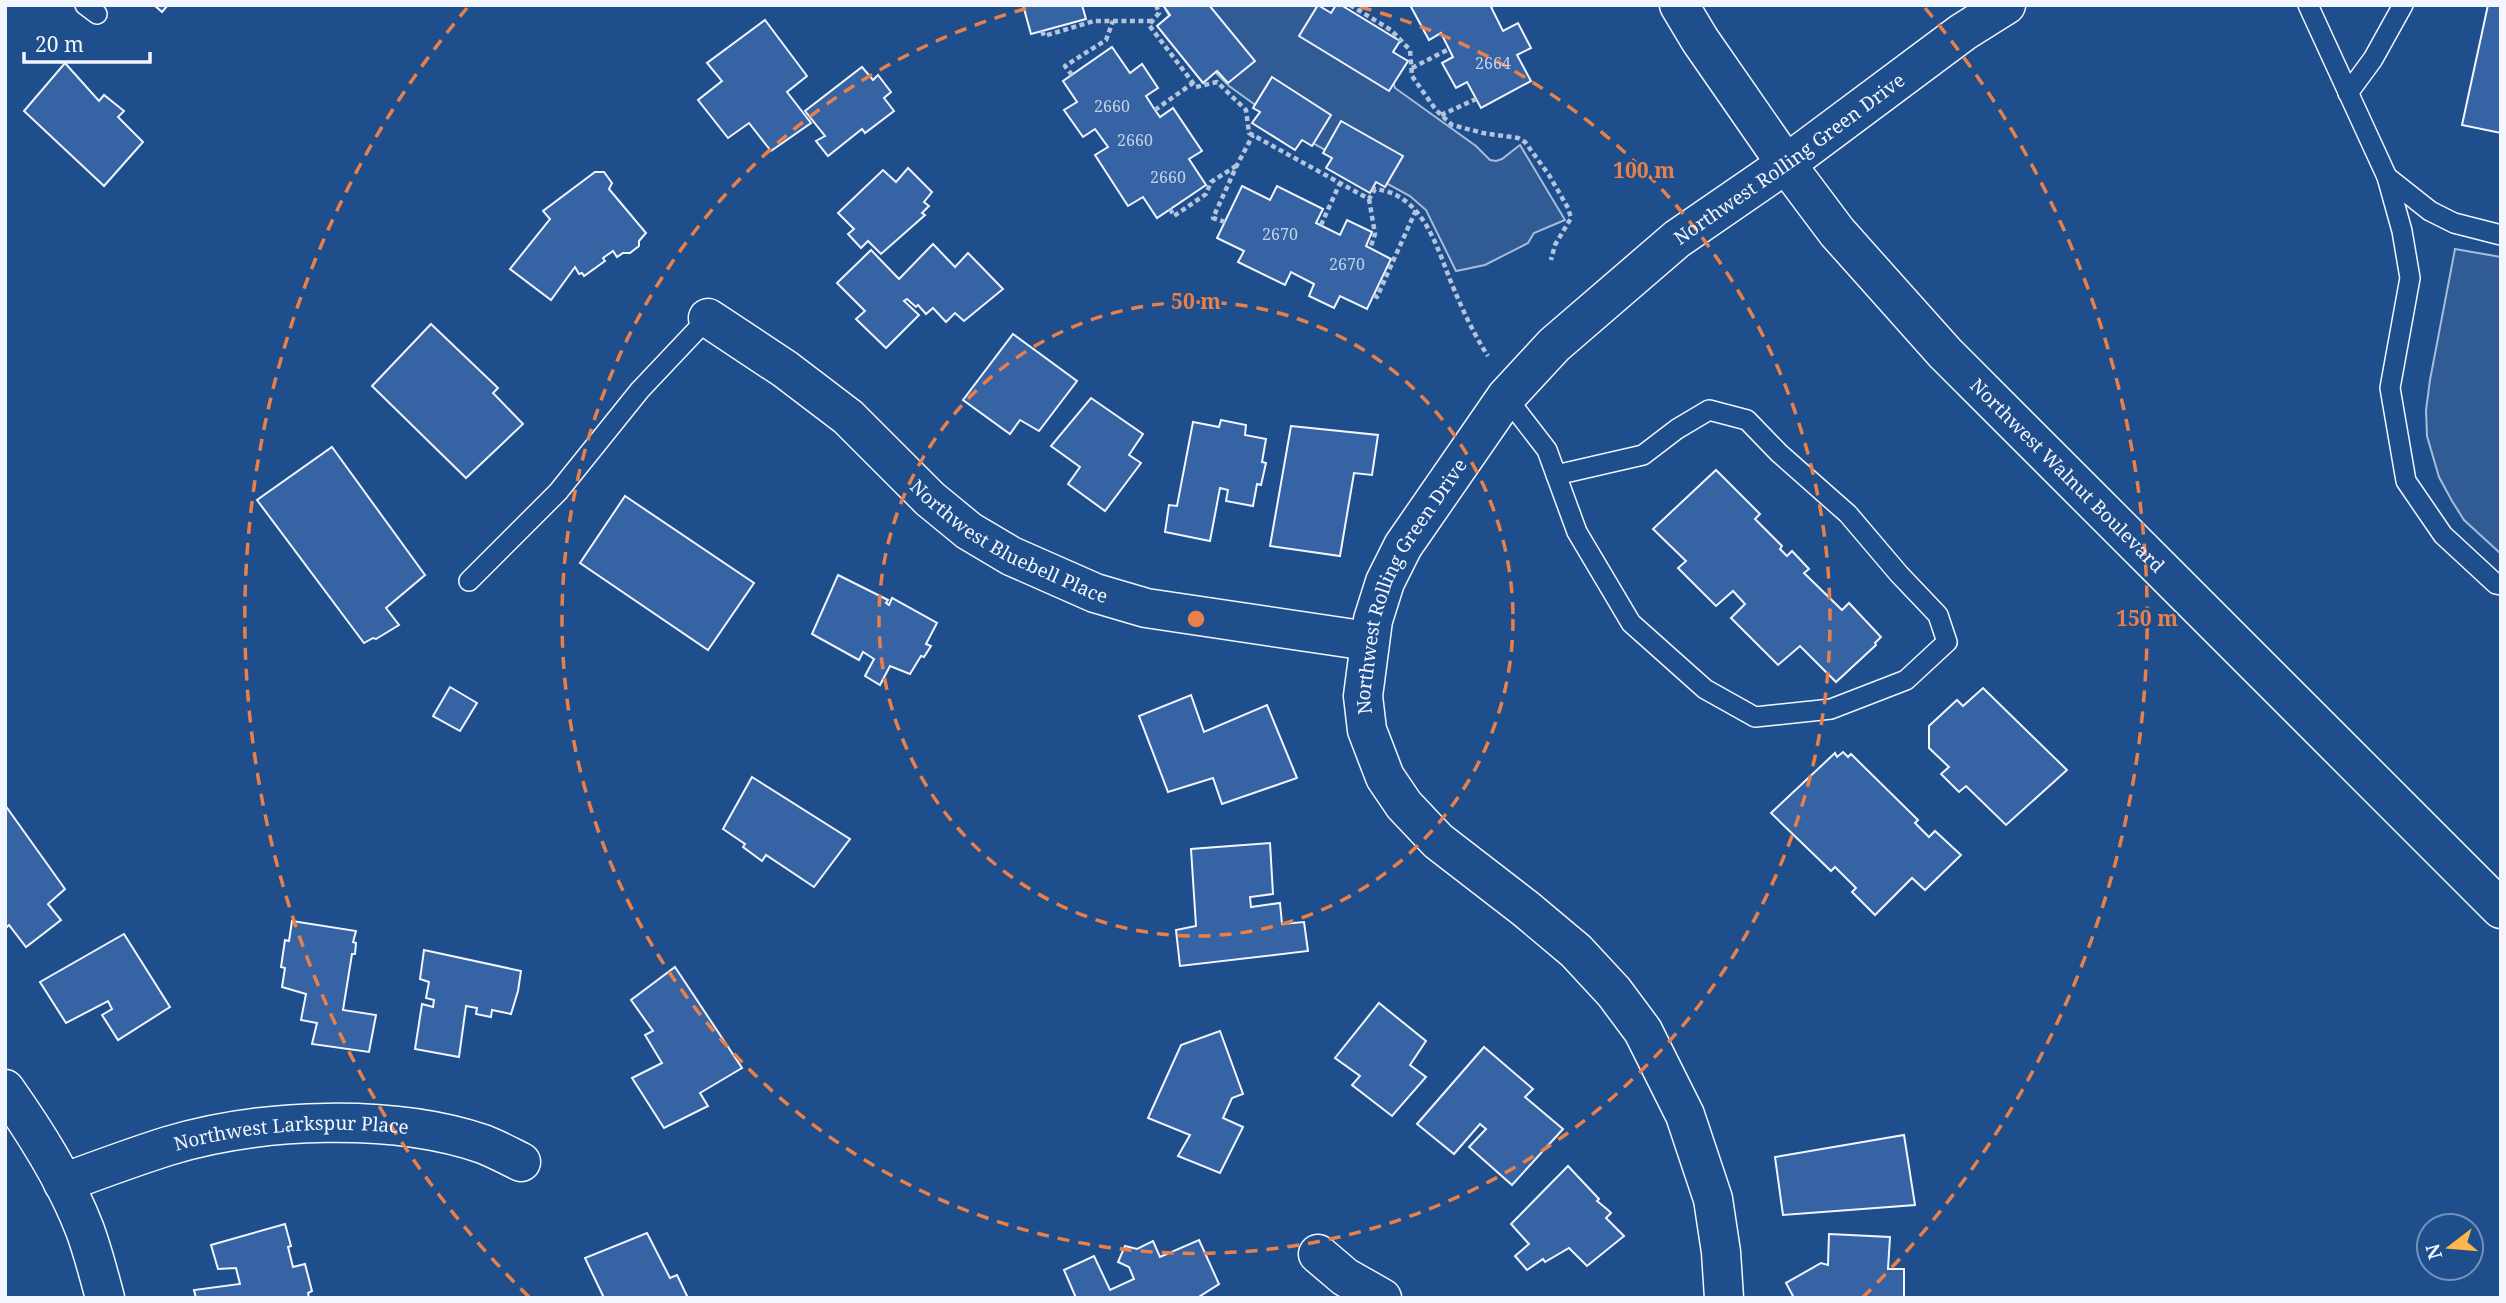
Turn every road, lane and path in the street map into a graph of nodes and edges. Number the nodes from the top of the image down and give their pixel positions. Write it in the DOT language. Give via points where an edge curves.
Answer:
graph roads {
  1 [pos="1156,5"];
  2 [pos="1350,5"];
  3 [pos="1679,5"];
  4 [pos="2006,5"];
  5 [pos="2308,5"];
  6 [pos="2403,5"];
  7 [pos="1113,21"];
  8 [pos="1152,21"];
  9 [pos="1042,31"];
  10 [pos="1449,49"];
  11 [pos="1412,68"];
  12 [pos="1072,75"];
  13 [pos="1193,83"];
  14 [pos="2348,93"];
  15 [pos="1476,99"];
  16 [pos="1155,110"];
  17 [pos="1441,115"];
  18 [pos="1253,135"];
  19 [pos="1786,164"];
  20 [pos="1237,165"];
  21 [pos="2387,177"];
  22 [pos="1340,183"];
  23 [pos="1369,199"];
  24 [pos="1170,209"];
  25 [pos="1416,209"];
  26 [pos="1225,222"];
  27 [pos="1321,225"];
  28 [pos="2501,235"];
  29 [pos="1370,249"];
  30 [pos="1550,260"];
  31 [pos="1374,295"];
  32 [pos="708,318"];
  33 [pos="1488,357"];
  34 [pos="1506,397"];
  35 [pos="1556,475"];
  36 [pos="469,581"];
  37 [pos="2501,585"];
  38 [pos="1368,641"];
  39 [pos="2501,909"];
  40 [pos="5,1089"];
  41 [pos="521,1162"];
  42 [pos="63,1183"];
  43 [pos="1318,1254"];
  44 [pos="105,1298"];
  45 [pos="1382,1298"];
  46 [pos="1724,1298"];
  1 -- 8 [label="path" via="1159,13"];
  2 -- 11 [label="path" via="1391,30 1410,50"];
  3 -- 19 [label="street, Northwest Walnut Boulevard"];
  4 -- 19 [label="street, Northwest Rolling Green Drive"];
  5 -- 14 [label="lane"];
  6 -- 14 [label="lane"];
  7 -- 8 [label="path"];
  7 -- 9 [label="path" via="1094,21 1044,36"];
  7 -- 12 [label="path" via="1107,40 1065,66"];
  8 -- 13 [label="path" via="1149,25"];
  10 -- 11 [label="path"];
  11 -- 17 [label="path" via="1412,76"];
  13 -- 16 [label="path"];
  13 -- 18 [label="path" via="1196,87 1217,82 1246,110"];
  14 -- 21 [label="lane"];
  15 -- 17 [label="path"];
  17 -- 30 [label="path" via="1452,125 1525,142 1571,218"];
  18 -- 20 [label="path"];
  18 -- 22 [label="path"];
  19 -- 34 [label="street, Northwest Rolling Green Drive" via="1677,239 1554,345"];
  19 -- 39 [label="street, Northwest Walnut Boulevard" via="1837,232 1945,353"];
  20 -- 24 [label="path" via="1174,216"];
  20 -- 26 [label="path" via="1213,218"];
  21 -- 28 [label="lane" via="2430,211 2454,223"];
  21 -- 37 [label="lane" via="2410,278 2390,388 2406,481 2444,535"];
  22 -- 23 [label="path"];
  22 -- 27 [label="path"];
  23 -- 25 [label="path" via="1375,189 1387,191"];
  23 -- 29 [label="path" via="1375,234"];
  25 -- 31 [label="path" via="1377,298"];
  25 -- 33 [label="path" via="1433,234 1455,293"];
  32 -- 36 [label="lane" via="640,390 558,492"];
  32 -- 38 [label="street, Northwest Bluebell Place" via="848,418 930,499 1011,556 1095,593 1146,608"];
  34 -- 35 [label="lane" via="1547,450"];
  34 -- 38 [label="street, Northwest Rolling Green Drive" via="1403,546 1385,582"];
  35 -- 35 [label="lane" via="1577,532 1630,623 1705,689 1755,717 1831,709 1906,680 1947,642 1938,615 1848,514 1747,420 1709,410 1643,455"];
  38 -- 46 [label="street, Northwest Rolling Green Drive" via="1363,696 1367,730 1385,777 1404,805 1438,841 1576,951 1643,1031 1685,1115 1713,1199"];
  40 -- 42 [label="street"];
  41 -- 42 [label="street, Northwest Larkspur Place" via="446,1134 358,1123 300,1123 170,1145"];
  42 -- 44 [label="street" via="85,1231"];
  43 -- 45 [label="street" via="1345,1277"];
}
